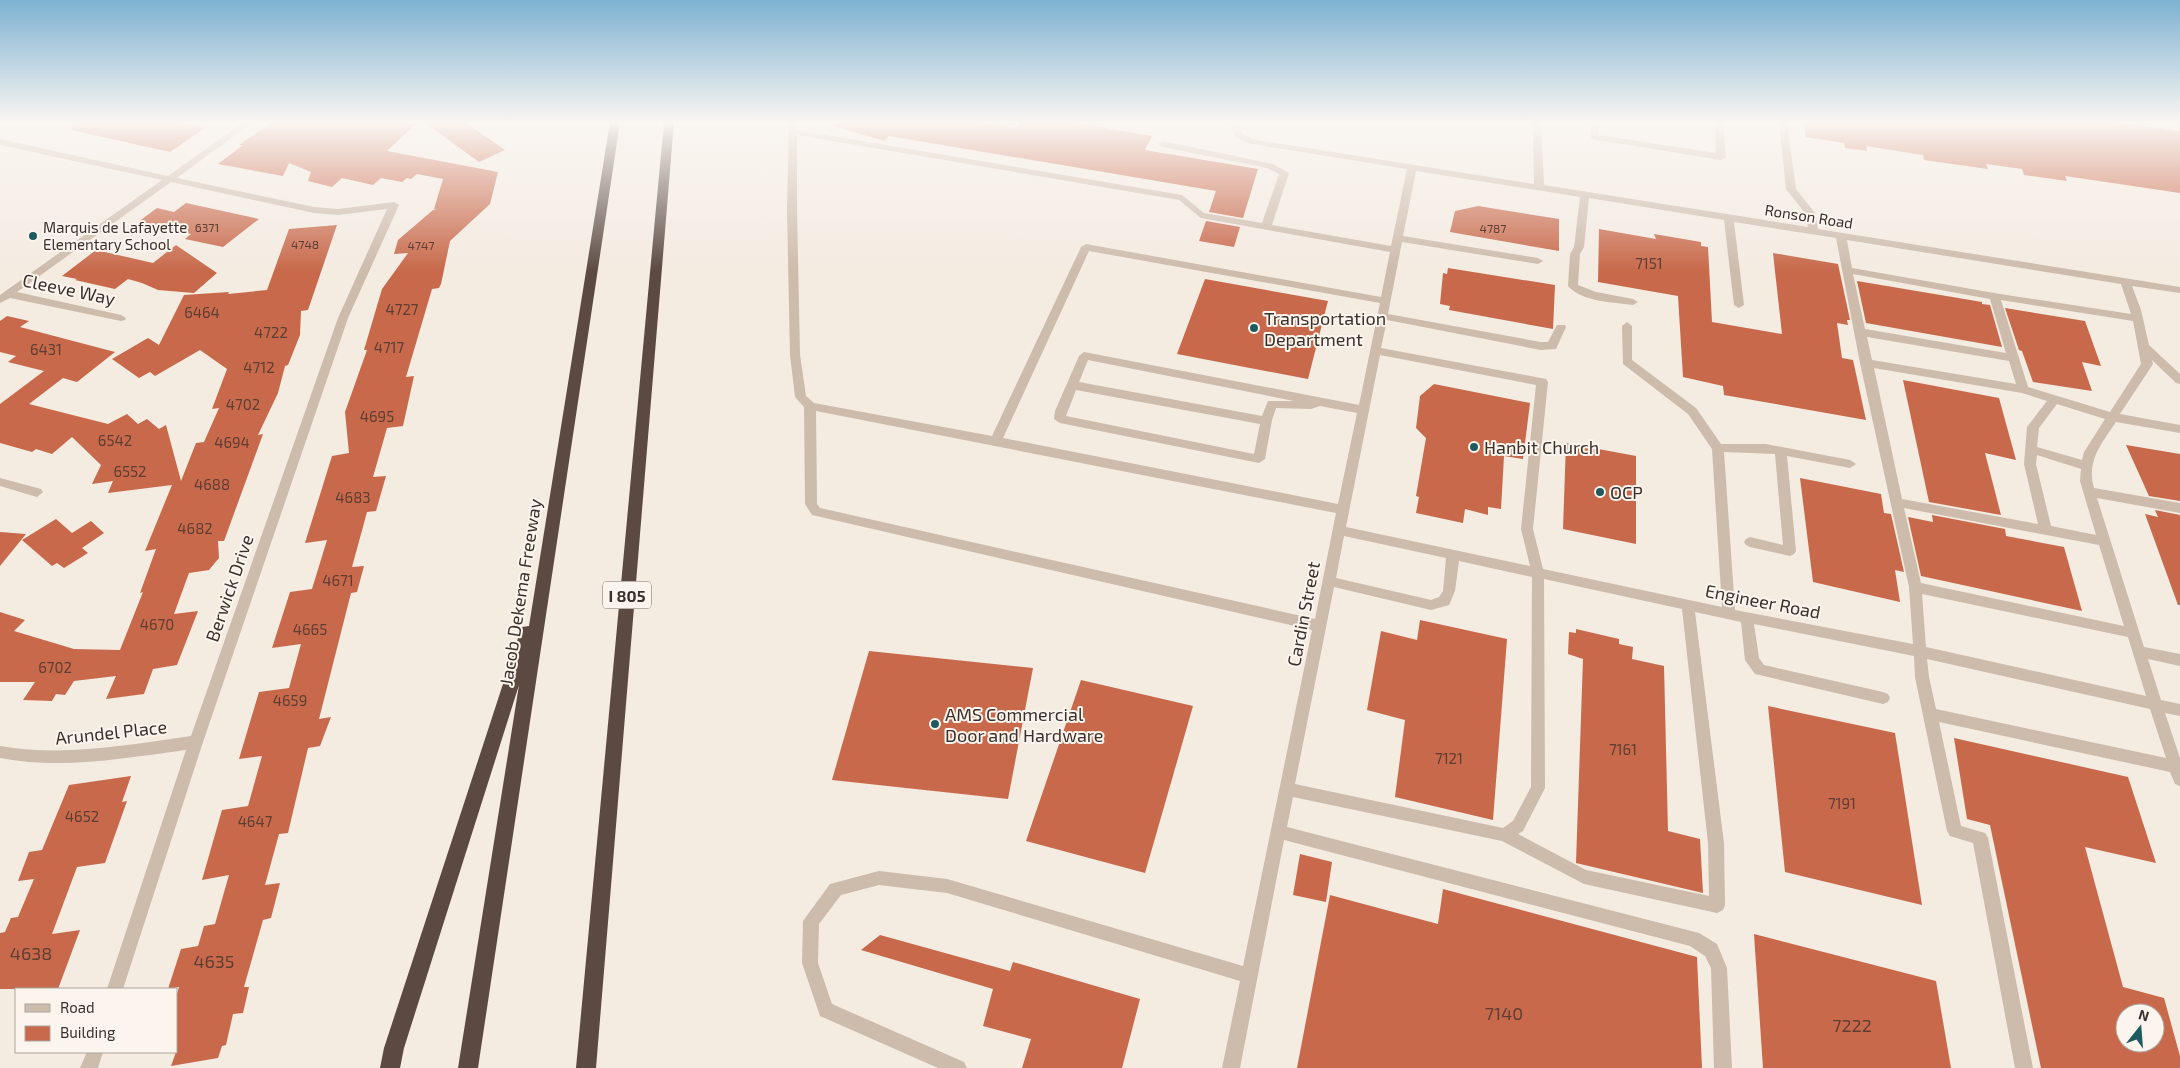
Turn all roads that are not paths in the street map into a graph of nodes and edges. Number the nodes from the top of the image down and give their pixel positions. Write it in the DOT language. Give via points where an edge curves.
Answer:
graph roads {
  1 [pos="135,172"];
  2 [pos="178,172"];
  3 [pos="607,172"];
  4 [pos="665,172"];
  5 [pos="792,172"];
  6 [pos="1039,172"];
  7 [pos="1284,172"];
  8 [pos="1411,172"];
  9 [pos="1436,172"];
  10 [pos="1539,172"];
  11 [pos="1789,172"];
  12 [pos="168,179"];
  13 [pos="1539,188"];
  14 [pos="1585,196"];
  15 [pos="1729,218"];
  16 [pos="1266,227"];
  17 [pos="1814,232"];
  18 [pos="1841,236"];
  19 [pos="1397,244"];
  20 [pos="1538,261"];
  21 [pos="1847,270"];
  22 [pos="2125,282"];
  23 [pos="2180,290"];
  24 [pos="1994,296"];
  25 [pos="4,297"];
  26 [pos="1385,301"];
  27 [pos="1633,302"];
  28 [pos="1740,305"];
  29 [pos="1382,316"];
  30 [pos="122,318"];
  31 [pos="2138,318"];
  32 [pos="1627,326"];
  33 [pos="1561,327"];
  34 [pos="1860,332"];
  35 [pos="2144,347"];
  36 [pos="1375,350"];
  37 [pos="2014,358"];
  38 [pos="1866,362"];
  39 [pos="2180,380"];
  40 [pos="1072,385"];
  41 [pos="2023,389"];
  42 [pos="2054,399"];
  43 [pos="1318,402"];
  44 [pos="810,406"];
  45 [pos="1363,410"];
  46 [pos="2112,417"];
  47 [pos="1266,421"];
  48 [pos="2180,429"];
  49 [pos="996,441"];
  50 [pos="1718,448"];
  51 [pos="2031,448"];
  52 [pos="1781,451"];
  53 [pos="1850,464"];
  54 [pos="2087,466"];
  55 [pos="0,482"];
  56 [pos="37,492"];
  57 [pos="2089,492"];
  58 [pos="1896,502"];
  59 [pos="2180,508"];
  60 [pos="1343,510"];
  61 [pos="1339,530"];
  62 [pos="2046,530"];
  63 [pos="2105,541"];
  64 [pos="1750,542"];
  65 [pos="1453,555"];
  66 [pos="1538,573"];
  67 [pos="1329,582"];
  68 [pos="542,587"];
  69 [pos="1915,588"];
  70 [pos="1688,605"];
  71 [pos="1729,614"];
  72 [pos="1747,618"];
  73 [pos="1320,626"];
  74 [pos="2133,633"];
  75 [pos="1919,651"];
  76 [pos="2139,652"];
  77 [pos="2180,660"];
  78 [pos="1883,698"];
  79 [pos="2156,705"];
  80 [pos="2180,710"];
  81 [pos="1930,714"];
  82 [pos="196,742"];
  83 [pos="2174,748"];
  84 [pos="0,752"];
  85 [pos="2178,773"];
  86 [pos="1287,789"];
  87 [pos="1279,832"];
  88 [pos="1505,835"];
  89 [pos="1250,976"];
  90 [pos="115,988"];
  91 [pos="94,1053"];
  92 [pos="89,1068"];
  93 [pos="390,1068"];
  94 [pos="468,1068"];
  95 [pos="586,1068"];
  96 [pos="958,1068"];
  97 [pos="1231,1068"];
  98 [pos="1723,1068"];
  99 [pos="2024,1068"];
  1 -- 12 [label="street"];
  2 -- 12 [label="street"];
  3 -- 68 [label="highway, Jacob Dekema Freeway"];
  4 -- 95 [label="highway, I 805"];
  5 -- 44 [label="street" via="795,355 802,397"];
  6 -- 16 [label="street" via="1182,198 1200,215"];
  7 -- 16 [label="street"];
  8 -- 19 [label="street, Cardin Street"];
  9 -- 13 [label="street, Ronson Road"];
  10 -- 13 [label="street"];
  11 -- 17 [label="street" via="1791,189 1810,213"];
  12 -- 25 [label="street"];
  12 -- 82 [label="street, Berwick Drive" via="314,210 338,212 394,205 343,318"];
  13 -- 14 [label="street, Ronson Road"];
  14 -- 15 [label="street, Ronson Road"];
  14 -- 27 [label="street" via="1573,286 1592,295"];
  15 -- 17 [label="street, Ronson Road"];
  15 -- 28 [label="street"];
  16 -- 19 [label="street"];
  17 -- 18 [label="street, Ronson Road"];
  18 -- 21 [label="street"];
  18 -- 22 [label="street, Ronson Road"];
  19 -- 20 [label="street"];
  19 -- 26 [label="street, Cardin Street"];
  21 -- 24 [label="street"];
  21 -- 34 [label="street"];
  22 -- 23 [label="street, Ronson Road"];
  22 -- 31 [label="street"];
  24 -- 31 [label="street"];
  24 -- 37 [label="street"];
  25 -- 30 [label="street, Cleeve Way"];
  26 -- 29 [label="street, Cardin Street"];
  26 -- 49 [label="street" via="1086,247"];
  29 -- 33 [label="street" via="1541,346 1552,346"];
  29 -- 36 [label="street, Cardin Street"];
  31 -- 35 [label="street"];
  32 -- 50 [label="street" via="1627,361 1692,411"];
  34 -- 37 [label="street"];
  34 -- 38 [label="street"];
  35 -- 39 [label="street"];
  35 -- 46 [label="street" via="2146,364"];
  36 -- 45 [label="street, Cardin Street"];
  36 -- 66 [label="street" via="1542,382 1528,529"];
  37 -- 41 [label="street"];
  38 -- 41 [label="street"];
  38 -- 58 [label="street"];
  40 -- 43 [label="street" via="1084,356 1312,398"];
  40 -- 47 [label="street"];
  40 -- 47 [label="street" via="1060,419 1259,459"];
  41 -- 42 [label="street"];
  42 -- 46 [label="street"];
  42 -- 51 [label="street" via="2033,427"];
  43 -- 45 [label="street"];
  43 -- 47 [label="street" via="1311,405 1272,404"];
  44 -- 49 [label="street"];
  44 -- 73 [label="street" via="811,504 816,512"];
  45 -- 60 [label="street, Cardin Street"];
  46 -- 48 [label="street"];
  46 -- 54 [label="street" via="2088,455"];
  49 -- 60 [label="street"];
  50 -- 52 [label="street"];
  50 -- 71 [label="street"];
  51 -- 54 [label="street"];
  51 -- 62 [label="street" via="2030,464"];
  52 -- 53 [label="street"];
  52 -- 64 [label="street" via="1790,550"];
  54 -- 57 [label="street"];
  55 -- 56 [label="street"];
  57 -- 59 [label="street"];
  57 -- 63 [label="street"];
  58 -- 62 [label="street"];
  58 -- 69 [label="street"];
  60 -- 61 [label="street, Cardin Street"];
  61 -- 65 [label="street, Engineer Road"];
  61 -- 67 [label="street, Cardin Street"];
  62 -- 63 [label="street"];
  63 -- 74 [label="street"];
  65 -- 66 [label="street, Engineer Road"];
  65 -- 67 [label="street" via="1449,592 1444,601 1431,605"];
  66 -- 70 [label="street, Engineer Road"];
  66 -- 88 [label="street" via="1538,788 1518,826"];
  67 -- 73 [label="street, Cardin Street"];
  68 -- 93 [label="highway"];
  68 -- 94 [label="highway, Jacob Dekema Freeway"];
  69 -- 74 [label="street"];
  69 -- 75 [label="street"];
  70 -- 71 [label="street, Engineer Road"];
  70 -- 88 [label="street" via="1716,843 1717,905 1584,877"];
  71 -- 72 [label="street, Engineer Road"];
  72 -- 75 [label="street, Engineer Road"];
  72 -- 78 [label="street" via="1752,660 1760,670"];
  73 -- 86 [label="street, Cardin Street"];
  74 -- 76 [label="street"];
  75 -- 79 [label="street, Engineer Road"];
  75 -- 81 [label="street"];
  76 -- 77 [label="street"];
  76 -- 79 [label="street"];
  79 -- 80 [label="street, Engineer Road"];
  79 -- 83 [label="street"];
  81 -- 85 [label="street"];
  81 -- 99 [label="street" via="1955,831 1980,838"];
  82 -- 84 [label="street, Arundel Place" via="58,759"];
  82 -- 90 [label="street, Berwick Drive"];
  83 -- 85 [label="street"];
  86 -- 87 [label="street, Cardin Street"];
  86 -- 88 [label="street"];
  87 -- 89 [label="street, Cardin Street"];
  87 -- 98 [label="street" via="1693,939 1710,950 1719,968"];
  89 -- 96 [label="street" via="947,886 878,878 836,889 811,921 810,963 826,1010"];
  89 -- 97 [label="street, Cardin Street"];
  91 -- 92 [label="street"];
}
